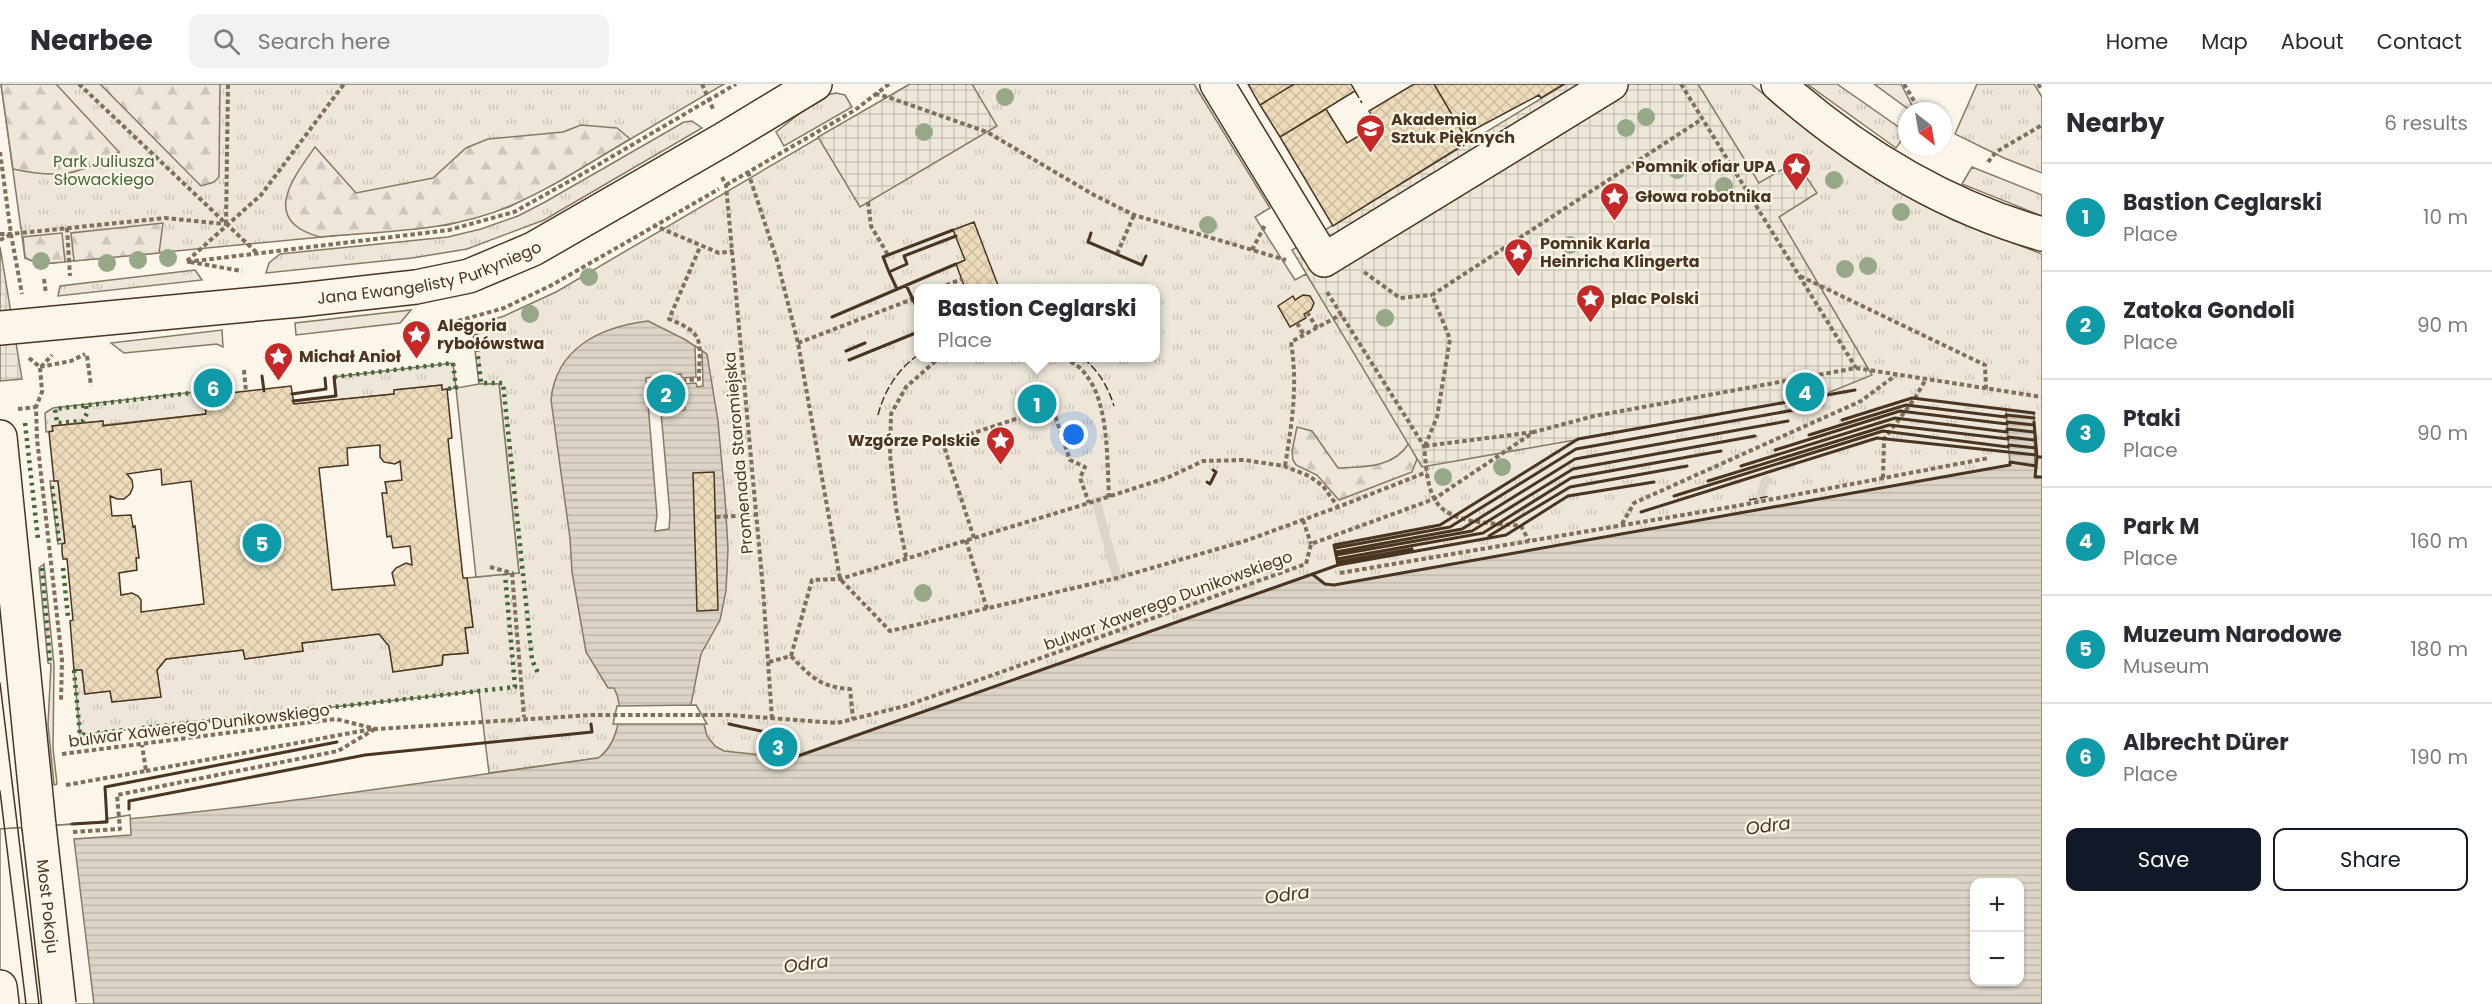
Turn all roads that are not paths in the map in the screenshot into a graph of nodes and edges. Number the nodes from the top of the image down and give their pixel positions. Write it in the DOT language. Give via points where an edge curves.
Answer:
graph roads {
  1 [pos="815,84"];
  2 [pos="1217,84"];
  3 [pos="1611,84"];
  4 [pos="1778,84"];
  5 [pos="2042,234"];
  6 [pos="0,328"];
  7 [pos="0,437"];
  8 [pos="0,987"];
  9 [pos="2,1004"];
  10 [pos="59,1004"];
  1 -- 6 [label="street, Jana Ewangelisty Purkyniego" via="533,249 452,281 300,300"];
  2 -- 3 [label="street" via="1325,274"];
  4 -- 5 [label="street" via="1819,120 1938,196"];
  7 -- 10 [label="street, Most Pokoju, bridge"];
  8 -- 9 [label="street"];
}
